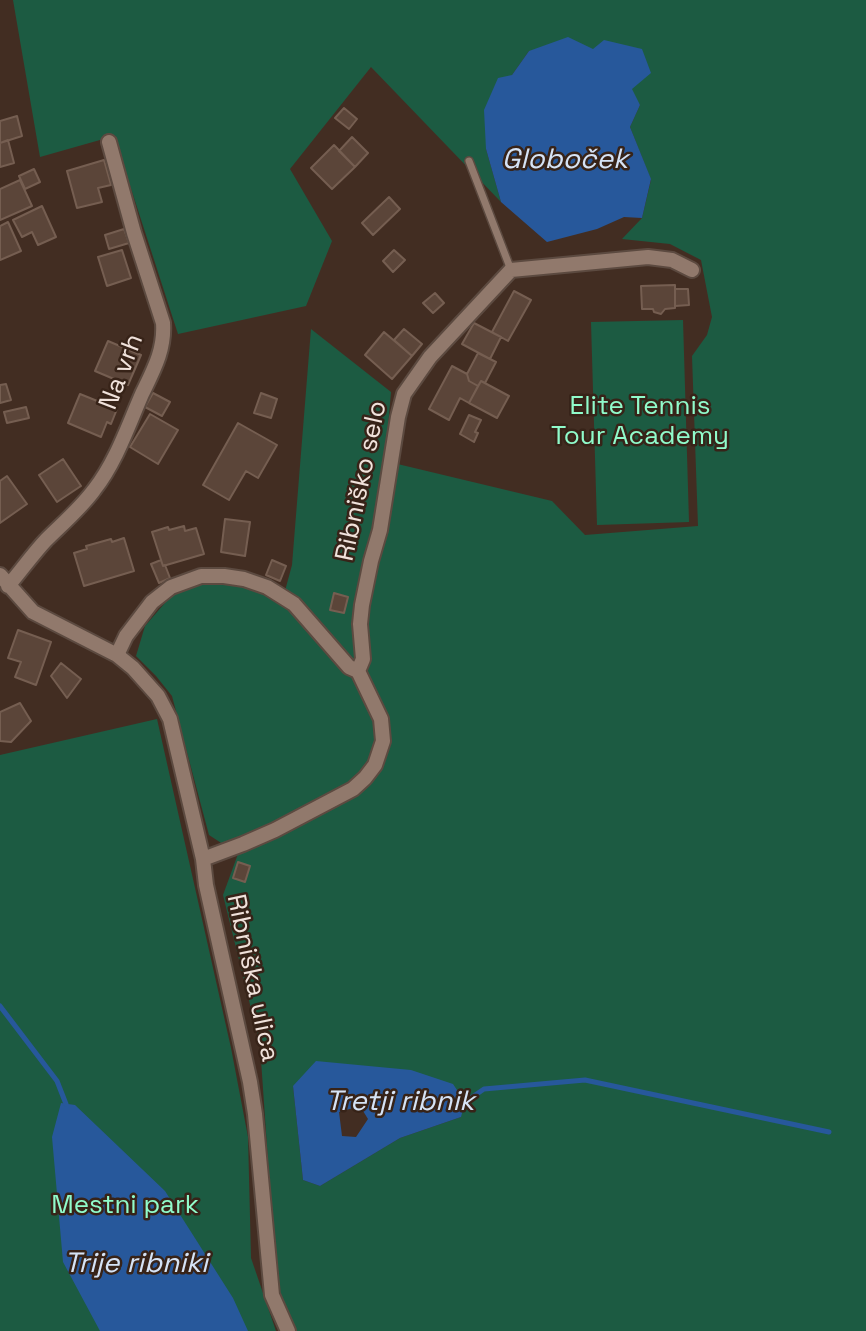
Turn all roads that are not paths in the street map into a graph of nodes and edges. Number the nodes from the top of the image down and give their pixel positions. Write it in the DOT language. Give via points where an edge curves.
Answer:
graph roads {
  1 [pos="109,142"];
  2 [pos="469,161"];
  3 [pos="511,270"];
  4 [pos="692,270"];
  5 [pos="4,580"];
  6 [pos="117,655"];
  7 [pos="358,671"];
  8 [pos="203,859"];
  9 [pos="288,1331"];
  1 -- 5 [label="street, Na vrh" via="164,338 102,479 80,507"];
  2 -- 3 [label="lane"];
  3 -- 4 [label="street" via="649,257 672,260"];
  3 -- 7 [label="street, Ribniško selo" via="430,357 404,394 362,605 363,659"];
  5 -- 6 [label="street, Ribniška ulica" via="33,612"];
  6 -- 7 [label="street" via="152,602 171,587 201,576 224,576 267,587 293,604 349,667"];
  6 -- 8 [label="street, Ribniška ulica" via="158,695 170,719"];
  7 -- 8 [label="street" via="381,719 383,741 365,778 275,831"];
  8 -- 9 [label="street, Ribniška ulica" via="250,1082 272,1295"];
}
